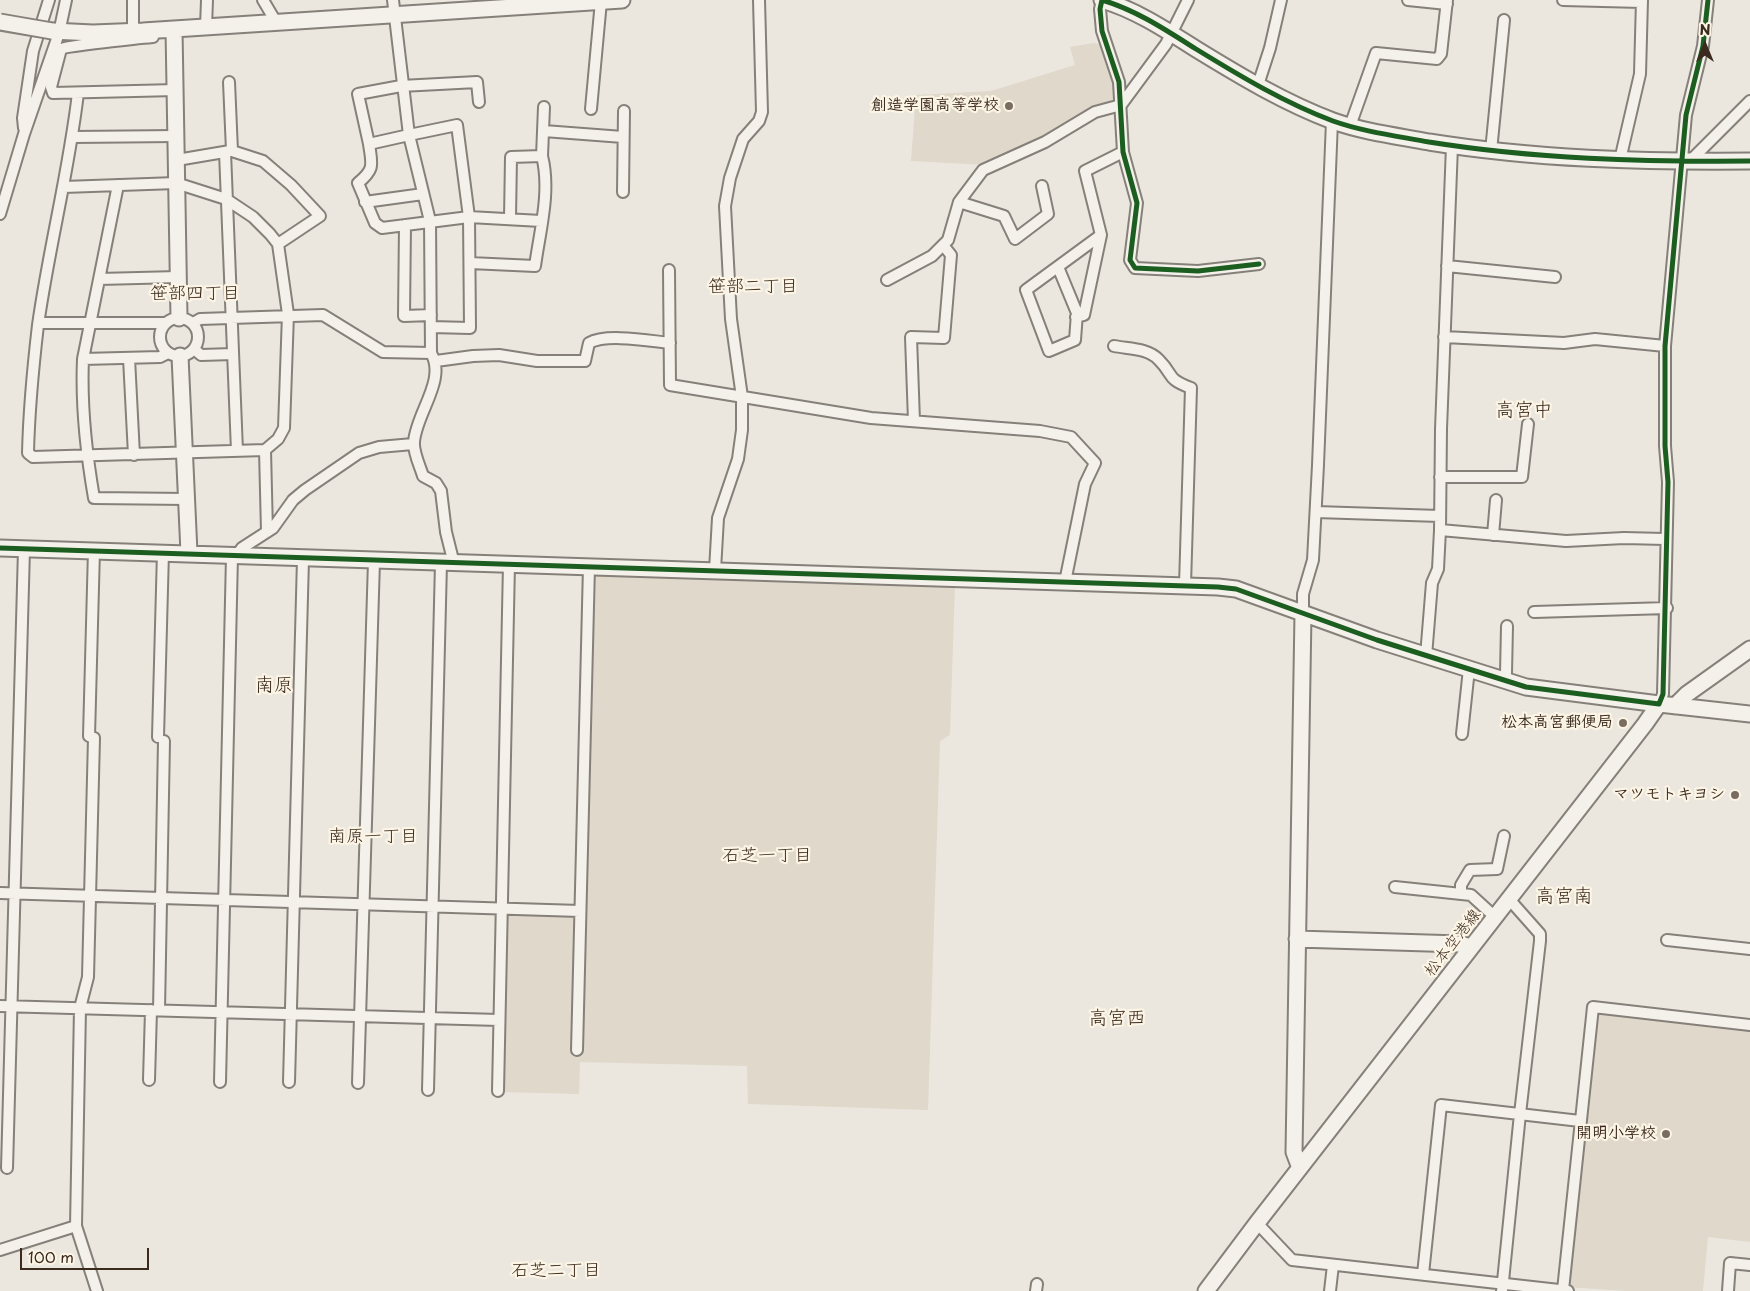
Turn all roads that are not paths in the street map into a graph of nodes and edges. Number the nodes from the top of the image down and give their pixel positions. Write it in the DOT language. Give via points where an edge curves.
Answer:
graph roads {
  1 [pos="48,0"];
  2 [pos="66,0"];
  3 [pos="133,0"];
  4 [pos="207,0"];
  5 [pos="263,0"];
  6 [pos="622,0"];
  7 [pos="759,0"];
  8 [pos="1102,0"];
  9 [pos="1188,0"];
  10 [pos="1281,0"];
  11 [pos="1408,0"];
  12 [pos="1563,0"];
  13 [pos="1708,0"];
  14 [pos="601,1"];
  15 [pos="1642,1"];
  16 [pos="1447,2"];
  17 [pos="393,7"];
  18 [pos="1504,20"];
  19 [pos="0,22"];
  20 [pos="276,22"];
  21 [pos="206,27"];
  22 [pos="133,31"];
  23 [pos="56,32"];
  24 [pos="174,32"];
  25 [pos="1172,34"];
  26 [pos="229,82"];
  27 [pos="1258,85"];
  28 [pos="401,86"];
  29 [pos="176,90"];
  30 [pos="78,93"];
  31 [pos="1750,101"];
  32 [pos="479,102"];
  33 [pos="1121,105"];
  34 [pos="544,107"];
  35 [pos="590,109"];
  36 [pos="624,110"];
  37 [pos="1332,121"];
  38 [pos="1350,126"];
  39 [pos="544,131"];
  40 [pos="24,134"];
  41 [pos="409,135"];
  42 [pos="177,136"];
  43 [pos="623,136"];
  44 [pos="73,137"];
  45 [pos="369,144"];
  46 [pos="1452,146"];
  47 [pos="245,148"];
  48 [pos="229,151"];
  49 [pos="1491,151"];
  50 [pos="1123,152"];
  51 [pos="542,156"];
  52 [pos="177,160"];
  53 [pos="1620,160"];
  54 [pos="1750,161"];
  55 [pos="1686,162"];
  56 [pos="176,183"];
  57 [pos="118,185"];
  58 [pos="1042,186"];
  59 [pos="64,187"];
  60 [pos="622,192"];
  61 [pos="423,194"];
  62 [pos="226,199"];
  63 [pos="365,202"];
  64 [pos="959,202"];
  65 [pos="0,214"];
  66 [pos="469,217"];
  67 [pos="510,218"];
  68 [pos="430,221"];
  69 [pos="541,221"];
  70 [pos="405,225"];
  71 [pos="1101,235"];
  72 [pos="278,244"];
  73 [pos="943,245"];
  74 [pos="470,263"];
  75 [pos="1259,264"];
  76 [pos="1447,266"];
  77 [pos="1058,267"];
  78 [pos="669,270"];
  79 [pos="1555,277"];
  80 [pos="178,278"];
  81 [pos="99,279"];
  82 [pos="887,280"];
  83 [pos="288,314"];
  84 [pos="431,315"];
  85 [pos="1076,317"];
  86 [pos="231,318"];
  87 [pos="179,321"];
  88 [pos="91,322"];
  89 [pos="39,323"];
  90 [pos="431,327"];
  91 [pos="1444,338"];
  92 [pos="670,343"];
  93 [pos="1114,346"];
  94 [pos="1665,346"];
  95 [pos="181,353"];
  96 [pos="232,354"];
  97 [pos="433,357"];
  98 [pos="129,358"];
  99 [pos="83,359"];
  100 [pos="742,397"];
  101 [pos="914,421"];
  102 [pos="1528,424"];
  103 [pos="413,444"];
  104 [pos="238,450"];
  105 [pos="265,450"];
  106 [pos="185,452"];
  107 [pos="134,454"];
  108 [pos="87,456"];
  109 [pos="1440,477"];
  110 [pos="187,499"];
  111 [pos="1496,500"];
  112 [pos="1316,512"];
  113 [pos="1440,516"];
  114 [pos="1440,530"];
  115 [pos="268,532"];
  116 [pos="1493,535"];
  117 [pos="1665,539"];
  118 [pos="0,548"];
  119 [pos="24,549"];
  120 [pos="94,550"];
  121 [pos="163,552"];
  122 [pos="189,553"];
  123 [pos="234,556"];
  124 [pos="303,559"];
  125 [pos="374,561"];
  126 [pos="447,563"];
  127 [pos="509,564"];
  128 [pos="589,566"];
  129 [pos="715,570"];
  130 [pos="1065,582"];
  131 [pos="1185,585"];
  132 [pos="1666,608"];
  133 [pos="1534,612"];
  134 [pos="1303,614"];
  135 [pos="1507,626"];
  136 [pos="1750,649"];
  137 [pos="1426,656"];
  138 [pos="1469,669"];
  139 [pos="1506,673"];
  140 [pos="1658,704"];
  141 [pos="1675,706"];
  142 [pos="1750,714"];
  143 [pos="1462,734"];
  144 [pos="1504,836"];
  145 [pos="1395,887"];
  146 [pos="0,893"];
  147 [pos="15,893"];
  148 [pos="1461,894"];
  149 [pos="89,896"];
  150 [pos="162,898"];
  151 [pos="1509,899"];
  152 [pos="223,900"];
  153 [pos="294,902"];
  154 [pos="362,904"];
  155 [pos="431,906"];
  156 [pos="502,909"];
  157 [pos="580,911"];
  158 [pos="1495,917"];
  159 [pos="1298,939"];
  160 [pos="1667,940"];
  161 [pos="1471,947"];
  162 [pos="1750,949"];
  163 [pos="0,1006"];
  164 [pos="11,1006"];
  165 [pos="80,1008"];
  166 [pos="155,1010"];
  167 [pos="221,1012"];
  168 [pos="290,1014"];
  169 [pos="360,1016"];
  170 [pos="430,1018"];
  171 [pos="499,1020"];
  172 [pos="1750,1025"];
  173 [pos="577,1050"];
  174 [pos="149,1080"];
  175 [pos="220,1082"];
  176 [pos="289,1082"];
  177 [pos="358,1083"];
  178 [pos="428,1090"];
  179 [pos="498,1091"];
  180 [pos="5,1113"];
  181 [pos="1520,1114"];
  182 [pos="1580,1121"];
  183 [pos="7,1168"];
  184 [pos="1300,1168"];
  185 [pos="1257,1223"];
  186 [pos="76,1226"];
  187 [pos="0,1250"];
  188 [pos="1750,1265"];
  189 [pos="1333,1266"];
  190 [pos="1423,1274"];
  191 [pos="1503,1288"];
  192 [pos="1563,1290"];
  193 [pos="97,1291"];
  194 [pos="1206,1291"];
  195 [pos="1330,1291"];
  196 [pos="1569,1291"];
  197 [pos="1728,1291"];
  1 -- 40 [label="street" via="33,51 23,118"];
  2 -- 23 [label="street"];
  3 -- 22 [label="street"];
  4 -- 21 [label="street"];
  5 -- 20 [label="street"];
  6 -- 14 [label="street"];
  7 -- 100 [label="street" via="762,112 759,121 743,139 725,206 731,319"];
  8 -- 25 [label="street" via="1138,14"];
  8 -- 33 [label="street" via="1102,31 1118,82"];
  9 -- 25 [label="street"];
  10 -- 27 [label="street"];
  11 -- 16 [label="street"];
  12 -- 15 [label="street"];
  13 -- 55 [label="street" via="1703,46 1686,115"];
  14 -- 17 [label="street"];
  14 -- 35 [label="street"];
  15 -- 53 [label="street" via="1640,74"];
  16 -- 38 [label="street" via="1441,54 1437,59 1376,53"];
  17 -- 20 [label="street"];
  17 -- 28 [label="street"];
  18 -- 49 [label="street"];
  19 -- 23 [label="street, bridge"];
  20 -- 21 [label="street"];
  21 -- 24 [label="street"];
  22 -- 23 [label="street"];
  22 -- 24 [label="street"];
  23 -- 40 [label="street"];
  24 -- 29 [label="street"];
  24 -- 30 [label="street" via="65,46 61,49 51,87 53,93"];
  25 -- 27 [label="street"];
  25 -- 33 [label="street"];
  26 -- 48 [label="street"];
  27 -- 37 [label="street"];
  28 -- 32 [label="street" via="477,82"];
  28 -- 41 [label="street"];
  28 -- 45 [label="street" via="358,94"];
  29 -- 30 [label="street"];
  29 -- 42 [label="street"];
  30 -- 44 [label="street"];
  31 -- 55 [label="street"];
  33 -- 50 [label="street"];
  33 -- 64 [label="street" via="1095,112 1045,142 984,170"];
  34 -- 39 [label="street"];
  36 -- 43 [label="street"];
  37 -- 38 [label="street"];
  37 -- 112 [label="street"];
  38 -- 46 [label="street"];
  39 -- 43 [label="street"];
  39 -- 51 [label="street"];
  40 -- 65 [label="street"];
  41 -- 45 [label="street"];
  41 -- 61 [label="street"];
  41 -- 66 [label="street" via="457,124"];
  42 -- 44 [label="street"];
  42 -- 52 [label="street"];
  43 -- 60 [label="street"];
  44 -- 59 [label="street"];
  45 -- 63 [label="street" via="370,174 358,183"];
  46 -- 49 [label="street"];
  46 -- 76 [label="street"];
  47 -- 48 [label="street"];
  48 -- 52 [label="street"];
  48 -- 62 [label="street"];
  48 -- 72 [label="street" via="263,161 320,216"];
  49 -- 53 [label="street"];
  50 -- 71 [label="street" via="1085,171"];
  50 -- 75 [label="street" via="1137,203 1130,260 1135,268 1198,271"];
  51 -- 67 [label="street" via="511,157"];
  51 -- 69 [label="street" via="546,172"];
  52 -- 56 [label="street"];
  53 -- 55 [label="street"];
  54 -- 55 [label="street"];
  55 -- 94 [label="street" via="1676,251 1669,278"];
  56 -- 57 [label="street"];
  56 -- 62 [label="street"];
  56 -- 80 [label="street"];
  57 -- 59 [label="street"];
  57 -- 81 [label="street"];
  58 -- 64 [label="street" via="1048,214 1015,239 1004,216"];
  59 -- 89 [label="street"];
  61 -- 63 [label="street"];
  61 -- 68 [label="street"];
  62 -- 72 [label="street" via="253,217"];
  62 -- 86 [label="street"];
  63 -- 70 [label="street" via="375,223 382,228"];
  64 -- 73 [label="street" via="948,240"];
  66 -- 67 [label="street"];
  66 -- 68 [label="street"];
  66 -- 74 [label="street"];
  67 -- 69 [label="street"];
  68 -- 70 [label="street"];
  68 -- 84 [label="street"];
  69 -- 74 [label="street" via="535,266"];
  70 -- 84 [label="street" via="404,316"];
  71 -- 77 [label="street"];
  71 -- 85 [label="street" via="1084,315"];
  72 -- 83 [label="street"];
  73 -- 82 [label="street" via="915,267"];
  73 -- 101 [label="street" via="951,255 944,338 911,337"];
  74 -- 90 [label="street" via="470,328"];
  76 -- 79 [label="street"];
  76 -- 91 [label="street"];
  77 -- 85 [label="street"];
  77 -- 85 [label="street" via="1026,290 1049,351 1075,340"];
  78 -- 92 [label="street"];
  80 -- 81 [label="street"];
  80 -- 87 [label="street"];
  81 -- 88 [label="street"];
  83 -- 86 [label="street"];
  83 -- 97 [label="street" via="323,315 383,352"];
  83 -- 105 [label="street" via="284,428 278,439"];
  84 -- 90 [label="street"];
  86 -- 87 [label="street"];
  86 -- 96 [label="street"];
  87 -- 88 [label="street"];
  87 -- 95 [label="street" via="198,333 197,344"];
  87 -- 95 [label="street" via="161,330 161,344"];
  88 -- 89 [label="street"];
  88 -- 99 [label="street"];
  89 -- 108 [label="street" via="31,384 28,453 33,457"];
  90 -- 97 [label="street"];
  91 -- 94 [label="street" via="1564,343 1595,339"];
  91 -- 109 [label="street"];
  92 -- 97 [label="street" via="594,340 589,344 585,361 537,361 499,355"];
  92 -- 100 [label="street" via="670,385"];
  93 -- 131 [label="street" via="1146,351 1159,360 1176,382 1191,388"];
  94 -- 117 [label="street" via="1668,482"];
  95 -- 96 [label="street"];
  95 -- 98 [label="street"];
  95 -- 106 [label="street"];
  96 -- 104 [label="street"];
  97 -- 103 [label="street" via="434,387 417,421"];
  98 -- 99 [label="street"];
  98 -- 107 [label="street"];
  99 -- 108 [label="street"];
  100 -- 101 [label="street" via="871,418"];
  100 -- 129 [label="street" via="738,459 718,518"];
  101 -- 130 [label="street" via="1040,431 1071,437 1095,463 1085,484"];
  102 -- 109 [label="street" via="1522,477"];
  103 -- 115 [label="street" via="379,447 359,453 293,500"];
  103 -- 126 [label="street" via="423,476 436,483 441,492"];
  104 -- 105 [label="street"];
  104 -- 106 [label="street"];
  105 -- 115 [label="street"];
  106 -- 107 [label="street"];
  106 -- 110 [label="street"];
  107 -- 108 [label="street"];
  108 -- 110 [label="street" via="94,498"];
  109 -- 113 [label="street"];
  110 -- 122 [label="street"];
  111 -- 116 [label="street"];
  112 -- 113 [label="street"];
  112 -- 134 [label="street" via="1313,560 1303,594"];
  113 -- 114 [label="street"];
  114 -- 116 [label="street"];
  114 -- 137 [label="street"];
  115 -- 123 [label="street"];
  116 -- 117 [label="street" via="1566,541"];
  117 -- 132 [label="street"];
  118 -- 119 [label="street"];
  119 -- 120 [label="street"];
  119 -- 147 [label="street"];
  120 -- 121 [label="street"];
  120 -- 149 [label="street" via="89,736 94,738"];
  121 -- 122 [label="street"];
  121 -- 150 [label="street"];
  122 -- 123 [label="street"];
  123 -- 124 [label="street"];
  123 -- 152 [label="street"];
  124 -- 125 [label="street"];
  124 -- 153 [label="street"];
  125 -- 126 [label="street"];
  125 -- 154 [label="street"];
  126 -- 127 [label="street"];
  126 -- 155 [label="street"];
  127 -- 128 [label="street"];
  127 -- 156 [label="street"];
  128 -- 129 [label="street"];
  128 -- 157 [label="street"];
  129 -- 130 [label="street"];
  130 -- 131 [label="street"];
  131 -- 134 [label="street" via="1236,589"];
  132 -- 133 [label="street"];
  132 -- 140 [label="street" via="1663,694"];
  134 -- 137 [label="street"];
  134 -- 159 [label="street"];
  135 -- 139 [label="street"];
  136 -- 141 [label="street"];
  137 -- 138 [label="street"];
  138 -- 140 [label="street" via="1526,686"];
  138 -- 143 [label="street"];
  140 -- 141 [label="street"];
  140 -- 151 [label="street, 松本空港線"];
  141 -- 142 [label="street"];
  144 -- 148 [label="street" via="1497,869 1470,870 1461,884"];
  145 -- 148 [label="street"];
  146 -- 147 [label="street"];
  147 -- 149 [label="street"];
  147 -- 164 [label="street"];
  148 -- 158 [label="street" via="1471,894"];
  149 -- 150 [label="street"];
  149 -- 165 [label="street" via="88,977"];
  150 -- 152 [label="street"];
  150 -- 166 [label="street"];
  151 -- 158 [label="street, 松本空港線"];
  151 -- 181 [label="street" via="1540,934"];
  152 -- 153 [label="street"];
  152 -- 167 [label="street"];
  153 -- 154 [label="street"];
  153 -- 168 [label="street"];
  154 -- 155 [label="street"];
  154 -- 169 [label="street"];
  155 -- 156 [label="street"];
  155 -- 170 [label="street"];
  156 -- 157 [label="street"];
  156 -- 171 [label="street"];
  157 -- 173 [label="street"];
  158 -- 161 [label="street, 松本空港線"];
  159 -- 161 [label="street"];
  159 -- 184 [label="street" via="1294,1152"];
  160 -- 162 [label="street"];
  161 -- 184 [label="street, 松本空港線"];
  163 -- 164 [label="street"];
  164 -- 165 [label="street"];
  164 -- 180 [label="street"];
  165 -- 166 [label="street"];
  165 -- 186 [label="street"];
  166 -- 167 [label="street"];
  166 -- 174 [label="street"];
  167 -- 168 [label="street"];
  167 -- 175 [label="street"];
  168 -- 169 [label="street"];
  168 -- 176 [label="street"];
  169 -- 170 [label="street"];
  169 -- 177 [label="street"];
  170 -- 171 [label="street"];
  170 -- 178 [label="street"];
  171 -- 179 [label="street"];
  172 -- 182 [label="street" via="1593,1007"];
  180 -- 183 [label="street"];
  181 -- 182 [label="street"];
  181 -- 190 [label="street" via="1442,1105"];
  181 -- 191 [label="street"];
  182 -- 192 [label="street"];
  184 -- 185 [label="street, 松本空港線"];
  185 -- 189 [label="street" via="1292,1260"];
  185 -- 194 [label="street, 松本空港線"];
  186 -- 187 [label="street"];
  186 -- 193 [label="street"];
  188 -- 197 [label="street" via="1730,1263"];
  189 -- 190 [label="street"];
  189 -- 195 [label="street"];
  190 -- 191 [label="street"];
  191 -- 192 [label="street"];
  192 -- 196 [label="street"];
}
